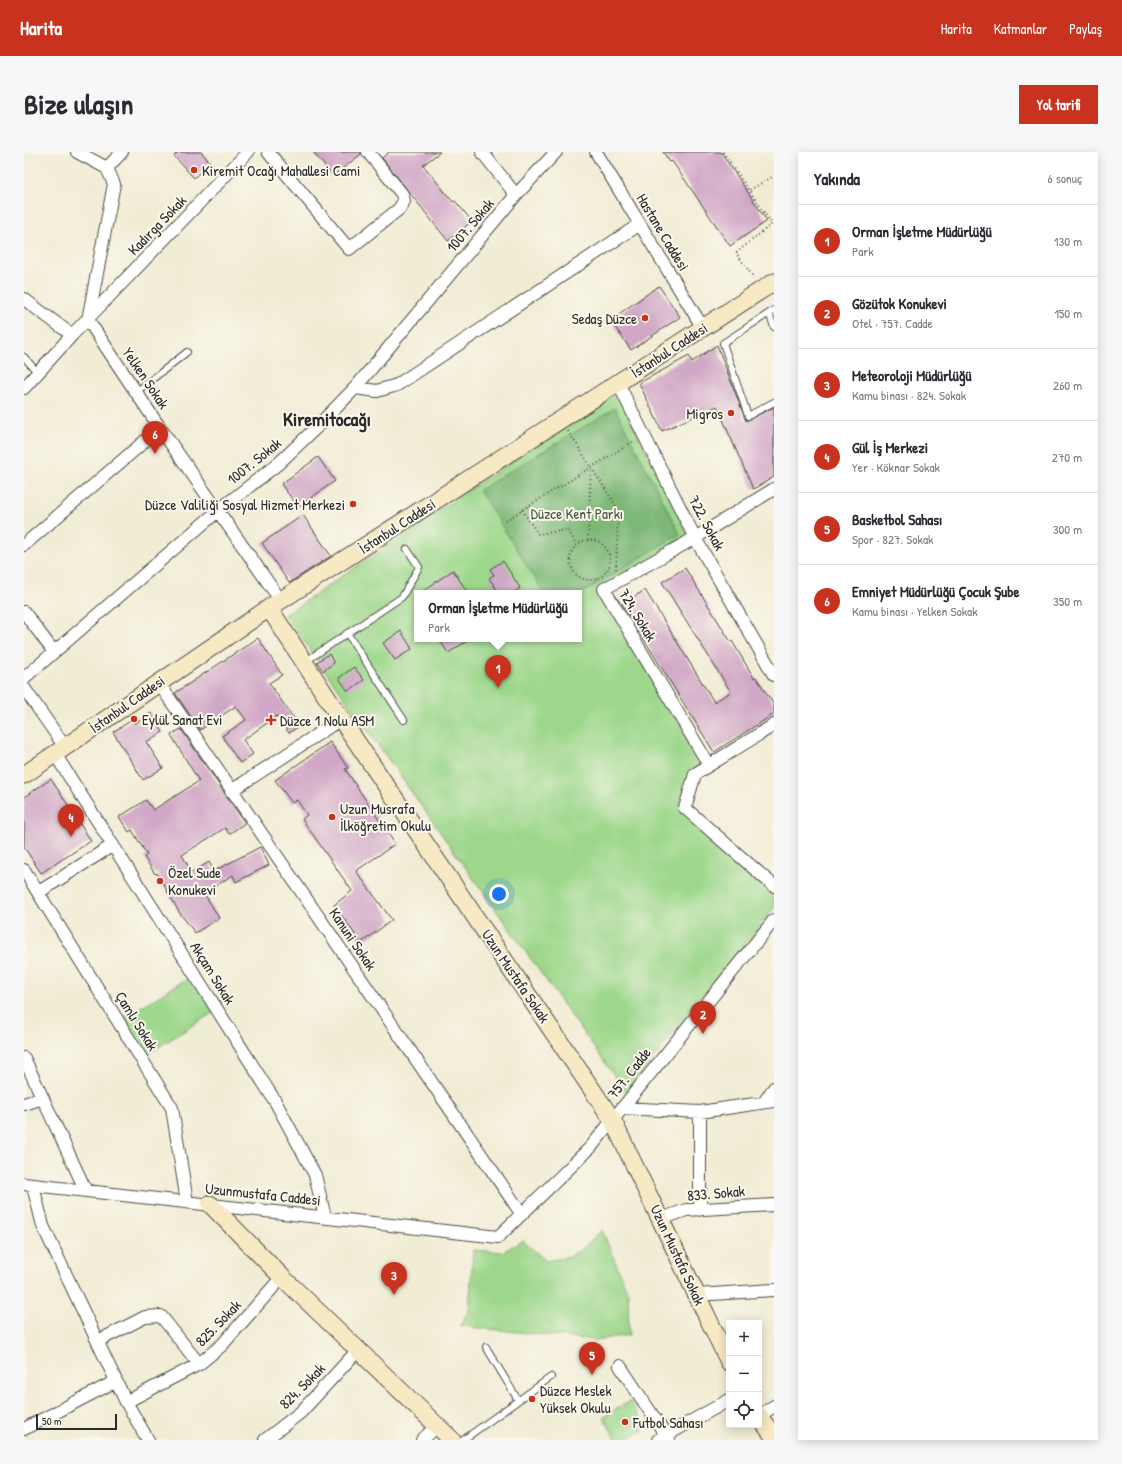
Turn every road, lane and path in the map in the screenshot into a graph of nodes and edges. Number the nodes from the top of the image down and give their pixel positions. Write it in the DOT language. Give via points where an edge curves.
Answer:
graph roads {
  1 [pos="77,152"];
  2 [pos="122,152"];
  3 [pos="248,152"];
  4 [pos="268,152"];
  5 [pos="368,152"];
  6 [pos="482,152"];
  7 [pos="556,152"];
  8 [pos="596,152"];
  9 [pos="723,152"];
  10 [pos="107,168"];
  11 [pos="774,176"];
  12 [pos="750,190"];
  13 [pos="516,195"];
  14 [pos="640,224"];
  15 [pos="771,285"];
  16 [pos="24,299"];
  17 [pos="772,312"];
  18 [pos="88,320"];
  19 [pos="774,327"];
  20 [pos="703,328"];
  21 [pos="72,335"];
  22 [pos="187,352"];
  23 [pos="24,357"];
  24 [pos="38,373"];
  25 [pos="618,383"];
  26 [pos="24,388"];
  27 [pos="355,388"];
  28 [pos="136,392"];
  29 [pos="774,402"];
  30 [pos="561,420"];
  31 [pos="160,428"];
  32 [pos="644,435"];
  33 [pos="591,467"];
  34 [pos="774,489"];
  35 [pos="219,510"];
  36 [pos="522,510"];
  37 [pos="506,520"];
  38 [pos="696,538"];
  39 [pos="588,540"];
  40 [pos="24,545"];
  41 [pos="576,545"];
  42 [pos="407,549"];
  43 [pos="610,557"];
  44 [pos="616,558"];
  45 [pos="616,583"];
  46 [pos="275,604"];
  47 [pos="24,612"];
  48 [pos="347,633"];
  49 [pos="54,652"];
  50 [pos="304,662"];
  51 [pos="774,675"];
  52 [pos="24,678"];
  53 [pos="158,682"];
  54 [pos="24,688"];
  55 [pos="341,719"];
  56 [pos="404,720"];
  57 [pos="774,725"];
  58 [pos="60,750"];
  59 [pos="709,765"];
  60 [pos="24,775"];
  61 [pos="232,791"];
  62 [pos="113,845"];
  63 [pos="24,870"];
  64 [pos="774,886"];
  65 [pos="39,892"];
  66 [pos="774,920"];
  67 [pos="24,1058"];
  68 [pos="774,1088"];
  69 [pos="43,1098"];
  70 [pos="769,1101"];
  71 [pos="24,1104"];
  72 [pos="700,1112"];
  73 [pos="617,1113"];
  74 [pos="28,1185"];
  75 [pos="86,1192"];
  76 [pos="187,1202"];
  77 [pos="210,1204"];
  78 [pos="774,1205"];
  79 [pos="700,1210"];
  80 [pos="521,1213"];
  81 [pos="325,1218"];
  82 [pos="661,1219"];
  83 [pos="498,1236"];
  84 [pos="282,1277"];
  85 [pos="774,1290"];
  86 [pos="697,1295"];
  87 [pos="98,1341"];
  88 [pos="486,1347"];
  89 [pos="358,1350"];
  90 [pos="726,1356"];
  91 [pos="199,1364"];
  92 [pos="620,1366"];
  93 [pos="551,1377"];
  94 [pos="116,1381"];
  95 [pos="518,1400"];
  96 [pos="126,1402"];
  97 [pos="726,1402"];
  98 [pos="774,1406"];
  99 [pos="762,1414"];
  100 [pos="762,1420"];
  101 [pos="437,1426"];
  102 [pos="24,1428"];
  103 [pos="774,1437"];
  104 [pos="664,1438"];
  105 [pos="148,1440"];
  106 [pos="265,1440"];
  107 [pos="422,1440"];
  108 [pos="452,1440"];
  109 [pos="463,1440"];
  1 -- 10 [label="street"];
  2 -- 10 [label="street"];
  3 -- 18 [label="street, Kadırga Sokak"];
  4 -- 5 [label="street" via="349,249 399,209 404,201 402,194"];
  6 -- 13 [label="street"];
  7 -- 13 [label="street, 1007. Sokak"];
  8 -- 14 [label="street, Hastane Caddesi"];
  9 -- 12 [label="path"];
  10 -- 18 [label="street" via="114,184"];
  11 -- 12 [label="path"];
  12 -- 15 [label="path" via="772,224 736,253"];
  13 -- 27 [label="street, 1007. Sokak"];
  14 -- 20 [label="street, Hastane Caddesi"];
  14 -- 27 [label="street" via="397,385 377,391"];
  15 -- 20 [label="street, İstanbul Caddesi"];
  16 -- 21 [label="street"];
  17 -- 19 [label="lane"];
  17 -- 29 [label="lane" via="723,343 748,416"];
  18 -- 21 [label="street, Kadırga Sokak"];
  18 -- 28 [label="street, Yelken Sokak"];
  20 -- 25 [label="street, İstanbul Caddesi"];
  21 -- 24 [label="street, Kadırga Sokak"];
  22 -- 28 [label="lane"];
  23 -- 24 [label="lane"];
  24 -- 26 [label="street, Kadırga Sokak"];
  25 -- 30 [label="street, İstanbul Caddesi"];
  25 -- 32 [label="street, 722. Sokak"];
  27 -- 35 [label="street, 1007. Sokak" via="279,463"];
  28 -- 31 [label="street, Yelken Sokak"];
  30 -- 33 [label="path"];
  30 -- 46 [label="street, İstanbul Caddesi"];
  31 -- 35 [label="street, Yelken Sokak"];
  31 -- 40 [label="street"];
  32 -- 33 [label="path"];
  32 -- 38 [label="street, 722. Sokak"];
  33 -- 36 [label="path"];
  33 -- 39 [label="path"];
  33 -- 44 [label="path" via="618,509"];
  34 -- 38 [label="street, 724. Sokak"];
  35 -- 46 [label="street, Yelken Sokak"];
  35 -- 49 [label="street, 1007. Sokak"];
  36 -- 37 [label="path"];
  36 -- 41 [label="path" via="538,534 568,530"];
  38 -- 45 [label="street, 724. Sokak"];
  38 -- 51 [label="street, 722. Sokak"];
  39 -- 41 [label="path"];
  39 -- 43 [label="path" via="601,543 606,547"];
  41 -- 43 [label="path" via="572,550 570,563 572,569 582,578 595,579 601,576 609,566"];
  42 -- 48 [label="lane" via="419,567 402,598"];
  43 -- 44 [label="path"];
  44 -- 45 [label="path"];
  45 -- 59 [label="street, 724. Sokak" via="604,590"];
  46 -- 50 [label="street, Uzun Mustafa Sokak"];
  46 -- 53 [label="street, İstanbul Caddesi"];
  47 -- 49 [label="street"];
  48 -- 50 [label="lane"];
  48 -- 56 [label="lane"];
  49 -- 52 [label="street, 1007. Sokak"];
  50 -- 55 [label="street, Uzun Mustafa Sokak"];
  53 -- 58 [label="street, İstanbul Caddesi"];
  53 -- 61 [label="street, Kanuni Sokak"];
  54 -- 58 [label="street, Akçam Sokak"];
  55 -- 61 [label="street"];
  55 -- 73 [label="street, Uzun Mustafa Sokak"];
  57 -- 59 [label="street"];
  58 -- 60 [label="street, İstanbul Caddesi"];
  58 -- 62 [label="street, Akçam Sokak"];
  59 -- 64 [label="street" via="695,774 685,808"];
  61 -- 80 [label="street, Kanuni Sokak"];
  62 -- 65 [label="street"];
  62 -- 81 [label="street, Akçam Sokak" via="275,1101 315,1175"];
  63 -- 65 [label="street, Çamlı Sokak"];
  65 -- 76 [label="street, Çamlı Sokak" via="172,1108"];
  66 -- 73 [label="street, 757. Cadde"];
  67 -- 69 [label="street"];
  68 -- 70 [label="street"];
  69 -- 71 [label="street"];
  69 -- 75 [label="street"];
  70 -- 72 [label="street"];
  72 -- 73 [label="street"];
  72 -- 79 [label="street"];
  73 -- 80 [label="street, 757. Cadde" via="591,1147"];
  73 -- 82 [label="street, Uzun Mustafa Sokak"];
  74 -- 75 [label="street, Uzunmustafa Caddesi"];
  74 -- 87 [label="street" via="43,1226"];
  75 -- 76 [label="street, Uzunmustafa Caddesi"];
  76 -- 77 [label="street, Uzunmustafa Caddesi"];
  77 -- 81 [label="street, Uzunmustafa Caddesi"];
  77 -- 84 [label="street"];
  78 -- 79 [label="street, 833. Sokak"];
  79 -- 82 [label="street, 833. Sokak" via="686,1210"];
  80 -- 83 [label="street, 757. Cadde"];
  81 -- 83 [label="street, Uzunmustafa Caddesi"];
  82 -- 86 [label="street, Uzun Mustafa Sokak"];
  84 -- 89 [label="street"];
  84 -- 91 [label="street, 825. Sokak" via="222,1345"];
  85 -- 86 [label="street"];
  86 -- 90 [label="street, Uzun Mustafa Sokak"];
  87 -- 91 [label="street" via="145,1317 161,1316"];
  87 -- 94 [label="street"];
  88 -- 95 [label="lane"];
  89 -- 101 [label="street"];
  89 -- 106 [label="street, 824. Sokak" via="301,1412"];
  91 -- 96 [label="street, 825. Sokak"];
  92 -- 104 [label="street"];
  93 -- 95 [label="lane"];
  94 -- 96 [label="street"];
  94 -- 102 [label="street"];
  95 -- 109 [label="lane"];
  96 -- 105 [label="street"];
  97 -- 104 [label="street"];
  98 -- 99 [label="street"];
  100 -- 103 [label="street"];
  101 -- 107 [label="street"];
  101 -- 108 [label="street"];
}
